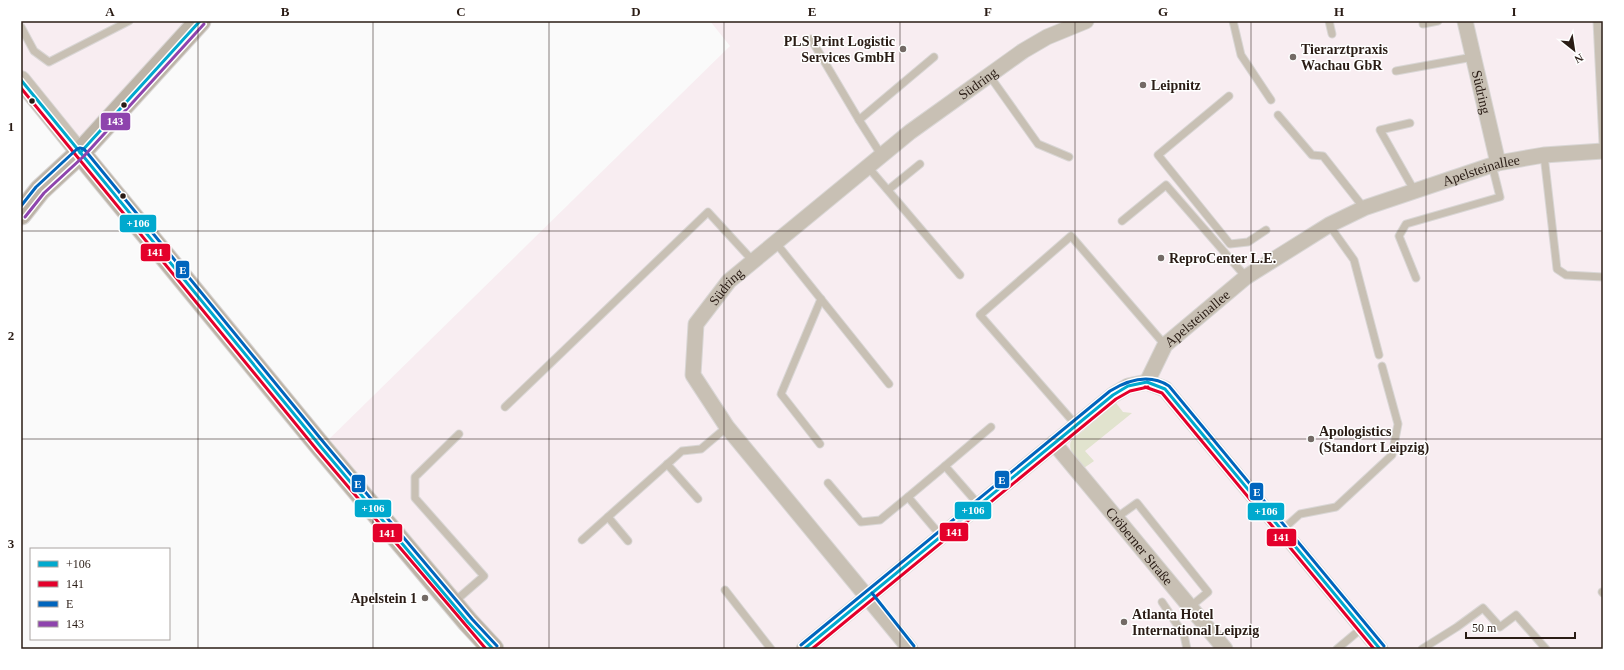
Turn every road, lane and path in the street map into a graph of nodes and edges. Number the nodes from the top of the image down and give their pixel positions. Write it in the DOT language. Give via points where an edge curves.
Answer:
graph roads {
  1 [pos="129,21"];
  2 [pos="200,21"];
  3 [pos="1086,21"];
  4 [pos="1233,21"];
  5 [pos="1329,21"];
  6 [pos="1438,21"];
  7 [pos="1465,21"];
  8 [pos="1597,21"];
  9 [pos="1423,24"];
  10 [pos="21,27"];
  11 [pos="1332,34"];
  12 [pos="811,39"];
  13 [pos="1473,57"];
  14 [pos="934,58"];
  15 [pos="1396,71"];
  16 [pos="989,74"];
  17 [pos="21,80"];
  18 [pos="1229,96"];
  19 [pos="1271,100"];
  20 [pos="1278,115"];
  21 [pos="859,120"];
  22 [pos="1410,123"];
  23 [pos="1603,143"];
  24 [pos="1603,151"];
  25 [pos="80,153"];
  26 [pos="1544,155"];
  27 [pos="882,156"];
  28 [pos="1069,157"];
  29 [pos="920,164"];
  30 [pos="1495,164"];
  31 [pos="868,167"];
  32 [pos="888,190"];
  33 [pos="1414,190"];
  34 [pos="1364,208"];
  35 [pos="21,214"];
  36 [pos="1122,221"];
  37 [pos="1329,225"];
  38 [pos="1266,230"];
  39 [pos="776,243"];
  40 [pos="753,261"];
  41 [pos="960,275"];
  42 [pos="1603,277"];
  43 [pos="1246,278"];
  44 [pos="1416,278"];
  45 [pos="821,299"];
  46 [pos="1165,345"];
  47 [pos="1379,355"];
  48 [pos="1382,366"];
  49 [pos="1147,382"];
  50 [pos="889,384"];
  51 [pos="505,407"];
  52 [pos="1076,425"];
  53 [pos="727,427"];
  54 [pos="991,427"];
  55 [pos="459,434"];
  56 [pos="1054,443"];
  57 [pos="820,444"];
  58 [pos="667,464"];
  59 [pos="945,466"];
  60 [pos="828,483"];
  61 [pos="908,497"];
  62 [pos="698,499"];
  63 [pos="979,505"];
  64 [pos="608,517"];
  65 [pos="1116,518"];
  66 [pos="1282,530"];
  67 [pos="941,536"];
  68 [pos="582,540"];
  69 [pos="628,541"];
  70 [pos="725,590"];
  71 [pos="868,596"];
  72 [pos="1162,602"];
  73 [pos="452,603"];
  74 [pos="1190,607"];
  75 [pos="1362,628"];
  76 [pos="1431,646"];
  77 [pos="493,649"];
  78 [pos="771,649"];
  79 [pos="804,649"];
  80 [pos="910,649"];
  81 [pos="1187,649"];
  82 [pos="1225,649"];
  83 [pos="1337,649"];
  84 [pos="1380,649"];
  85 [pos="1422,649"];
  86 [pos="1546,649"];
  1 -- 10 [label="lane" via="50,62 34,50"];
  2 -- 25 [label="main road"];
  3 -- 16 [label="street, Südring" via="1047,37"];
  4 -- 19 [label="lane" via="1241,55"];
  5 -- 11 [label="lane"];
  6 -- 9 [label="lane"];
  7 -- 13 [label="street, Südring"];
  8 -- 23 [label="lane"];
  12 -- 21 [label="lane"];
  13 -- 15 [label="lane"];
  13 -- 30 [label="street, Südring"];
  14 -- 21 [label="lane"];
  16 -- 27 [label="street, Südring" via="910,132"];
  16 -- 28 [label="lane" via="1038,144"];
  17 -- 25 [label="street"];
  18 -- 38 [label="lane" via="1158,155 1230,244 1248,242"];
  20 -- 34 [label="lane" via="1312,155 1323,156"];
  21 -- 27 [label="lane"];
  22 -- 33 [label="lane" via="1380,130"];
  24 -- 26 [label="street, Apelsteinallee"];
  25 -- 35 [label="main road" via="40,190"];
  25 -- 73 [label="main road"];
  26 -- 30 [label="street, Apelsteinallee"];
  26 -- 42 [label="lane" via="1557,269 1566,275"];
  27 -- 31 [label="street, Südring"];
  29 -- 32 [label="lane"];
  30 -- 33 [label="street, Apelsteinallee"];
  30 -- 44 [label="lane" via="1500,197 1406,224 1399,236"];
  31 -- 32 [label="lane"];
  31 -- 39 [label="street, Südring"];
  32 -- 41 [label="lane"];
  33 -- 34 [label="street, Apelsteinallee"];
  34 -- 37 [label="street, Apelsteinallee"];
  36 -- 43 [label="lane" via="1166,185"];
  37 -- 43 [label="street, Apelsteinallee"];
  37 -- 47 [label="lane" via="1354,260"];
  39 -- 40 [label="street, Südring"];
  39 -- 45 [label="lane"];
  40 -- 51 [label="lane" via="708,212"];
  40 -- 53 [label="street, Südring" via="729,281 696,324 693,376"];
  43 -- 46 [label="street, Apelsteinallee"];
  45 -- 50 [label="lane"];
  45 -- 57 [label="lane" via="780,394"];
  46 -- 49 [label="street, Apelsteinallee"];
  46 -- 52 [label="lane" via="1071,236 980,315"];
  48 -- 66 [label="lane" via="1398,424 1392,455 1336,507 1300,514"];
  49 -- 52 [label="street" via="1128,386 1113,395"];
  49 -- 66 [label="street" via="1165,389"];
  52 -- 56 [label="street"];
  53 -- 58 [label="lane" via="701,449 682,451"];
  53 -- 71 [label="street, Südring"];
  54 -- 59 [label="lane"];
  55 -- 73 [label="lane" via="415,477 416,498 484,576"];
  56 -- 63 [label="street"];
  56 -- 65 [label="street, Cröberner Straße"];
  58 -- 62 [label="lane"];
  58 -- 64 [label="lane"];
  59 -- 61 [label="lane"];
  59 -- 63 [label="lane"];
  60 -- 61 [label="lane" via="861,522 880,520"];
  61 -- 67 [label="lane"];
  63 -- 67 [label="street"];
  64 -- 68 [label="lane"];
  64 -- 69 [label="lane"];
  65 -- 74 [label="street, Cröberner Straße"];
  65 -- 74 [label="lane" via="1137,503 1208,592"];
  66 -- 75 [label="street"];
  67 -- 71 [label="street"];
  70 -- 78 [label="lane"];
  71 -- 79 [label="street"];
  71 -- 80 [label="street, Südring"];
  72 -- 81 [label="lane" via="1184,635"];
  73 -- 77 [label="main road"];
  74 -- 82 [label="street, Cröberner Straße"];
  75 -- 83 [label="lane"];
  75 -- 84 [label="street"];
  76 -- 85 [label="lane"];
  76 -- 86 [label="lane" via="1483,608 1500,627 1516,615"];
}
